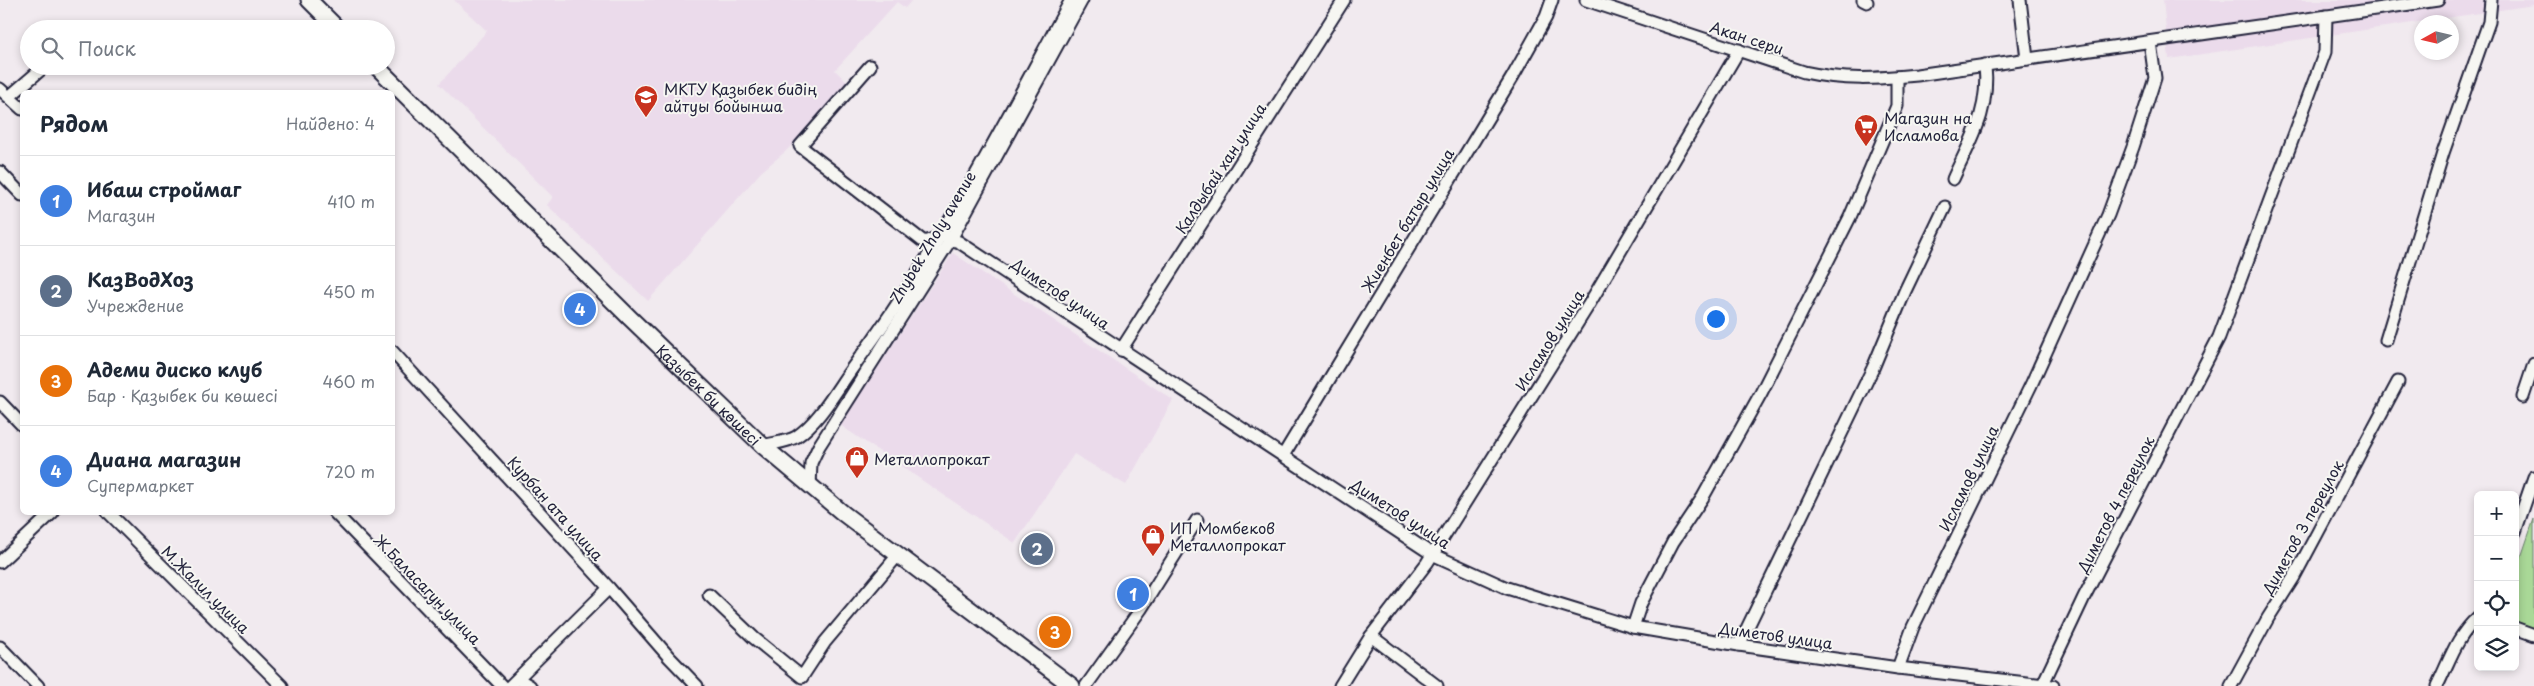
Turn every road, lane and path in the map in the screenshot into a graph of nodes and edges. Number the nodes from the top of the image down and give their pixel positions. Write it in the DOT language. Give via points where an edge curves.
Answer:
graph roads {
  1 [pos="309,0"];
  2 [pos="1071,0"];
  3 [pos="1082,0"];
  4 [pos="1344,0"];
  5 [pos="1552,0"];
  6 [pos="1589,0"];
  7 [pos="2020,0"];
  8 [pos="2438,0"];
  9 [pos="2491,0"];
  10 [pos="2326,16"];
  11 [pos="329,20"];
  12 [pos="2150,42"];
  13 [pos="1739,50"];
  14 [pos="2027,59"];
  15 [pos="870,66"];
  16 [pos="1985,66"];
  17 [pos="31,75"];
  18 [pos="383,75"];
  19 [pos="1897,77"];
  20 [pos="393,90"];
  21 [pos="4,93"];
  22 [pos="397,95"];
  23 [pos="20,107"];
  24 [pos="0,172"];
  25 [pos="1953,179"];
  26 [pos="20,193"];
  27 [pos="1945,208"];
  28 [pos="946,237"];
  29 [pos="2386,340"];
  30 [pos="1121,350"];
  31 [pos="395,354"];
  32 [pos="2534,364"];
  33 [pos="2398,382"];
  34 [pos="2523,397"];
  35 [pos="0,402"];
  36 [pos="20,423"];
  37 [pos="763,446"];
  38 [pos="1284,454"];
  39 [pos="2534,477"];
  40 [pos="810,487"];
  41 [pos="50,515"];
  42 [pos="111,515"];
  43 [pos="337,515"];
  44 [pos="1197,520"];
  45 [pos="2519,520"];
  46 [pos="1432,554"];
  47 [pos="898,555"];
  48 [pos="0,562"];
  49 [pos="609,588"];
  50 [pos="709,595"];
  51 [pos="2474,621"];
  52 [pos="1632,627"];
  53 [pos="2519,629"];
  54 [pos="2534,635"];
  55 [pos="1371,636"];
  56 [pos="1739,645"];
  57 [pos="0,647"];
  58 [pos="1898,668"];
  59 [pos="514,682"];
  60 [pos="799,682"];
  61 [pos="38,686"];
  62 [pos="282,686"];
  63 [pos="502,686"];
  64 [pos="530,686"];
  65 [pos="697,686"];
  66 [pos="1072,686"];
  67 [pos="1086,686"];
  68 [pos="1340,686"];
  69 [pos="1437,686"];
  70 [pos="2042,686"];
  71 [pos="2053,686"];
  72 [pos="2231,686"];
  73 [pos="2437,686"];
  1 -- 11 [label="main road"];
  2 -- 28 [label="street, Zhybek Zholy avenue"];
  3 -- 28 [label="street, Zhybek Zholy avenue"];
  4 -- 30 [label="street, Калдыбай хан улица"];
  5 -- 38 [label="street, Жиенбет батыр улица" via="1513,76"];
  6 -- 13 [label="street, Акан сери"];
  7 -- 14 [label="street"];
  8 -- 10 [label="street, Акан сери"];
  9 -- 29 [label="street" via="2489,22 2443,153"];
  10 -- 12 [label="street, Акан сери"];
  10 -- 70 [label="street, Диметов 4 переулок" via="2325,52 2218,337 2084,597"];
  12 -- 14 [label="street, Акан сери"];
  12 -- 58 [label="street, Исламов улица" via="2155,78 2134,147 2108,215 2031,384 1913,627"];
  13 -- 19 [label="street, Акан сери" via="1833,79"];
  13 -- 46 [label="street, Исламов улица" via="1588,306"];
  14 -- 16 [label="street, Акан сери"];
  15 -- 28 [label="street" via="800,146 924,242"];
  16 -- 19 [label="street, Акан сери"];
  16 -- 25 [label="street" via="1987,87 1983,113"];
  17 -- 21 [label="street"];
  18 -- 20 [label="main road, Қазыбек би көшесі"];
  19 -- 52 [label="street" via="1897,106 1850,217 1761,393 1703,497 1673,542"];
  21 -- 23 [label="street"];
  22 -- 37 [label="main road, Қазыбек би көшесі"];
  24 -- 26 [label="street"];
  27 -- 56 [label="street" via="1873,368"];
  28 -- 30 [label="street, Диметов улица" via="960,242"];
  28 -- 37 [label="street, Zhybek Zholy avenue" via="813,422 794,438"];
  28 -- 40 [label="street, Zhybek Zholy avenue" via="819,446 811,463"];
  30 -- 38 [label="street, Диметов улица"];
  31 -- 49 [label="street, Курбан ата улица"];
  32 -- 34 [label="street"];
  33 -- 72 [label="street, Диметов 3 переулок" via="2294,577"];
  35 -- 36 [label="street"];
  37 -- 40 [label="main road, Қазыбек би көшесі"];
  38 -- 46 [label="street, Диметов улица"];
  39 -- 45 [label="street"];
  40 -- 47 [label="main road, Қазыбек би көшесі"];
  41 -- 48 [label="street"];
  42 -- 62 [label="street, М.Жалил улица"];
  43 -- 63 [label="street, Ж.Баласагун улица"];
  44 -- 67 [label="street" via="1141,609"];
  46 -- 52 [label="street, Диметов улица" via="1507,588"];
  46 -- 55 [label="street, Исламов улица"];
  47 -- 60 [label="street" via="825,642"];
  47 -- 66 [label="main road, Қазыбек би көшесі"];
  49 -- 59 [label="street"];
  49 -- 65 [label="street, Курбан ата улица"];
  50 -- 60 [label="street"];
  51 -- 73 [label="street" via="2452,649"];
  52 -- 56 [label="street, Диметов улица"];
  53 -- 54 [label="street"];
  55 -- 68 [label="street, Исламов улица"];
  55 -- 69 [label="street"];
  56 -- 58 [label="street, Диметов улица"];
  57 -- 61 [label="street"];
  58 -- 70 [label="street, Диметов улица"];
  59 -- 64 [label="street"];
  70 -- 71 [label="street, Диметов улица"];
}
